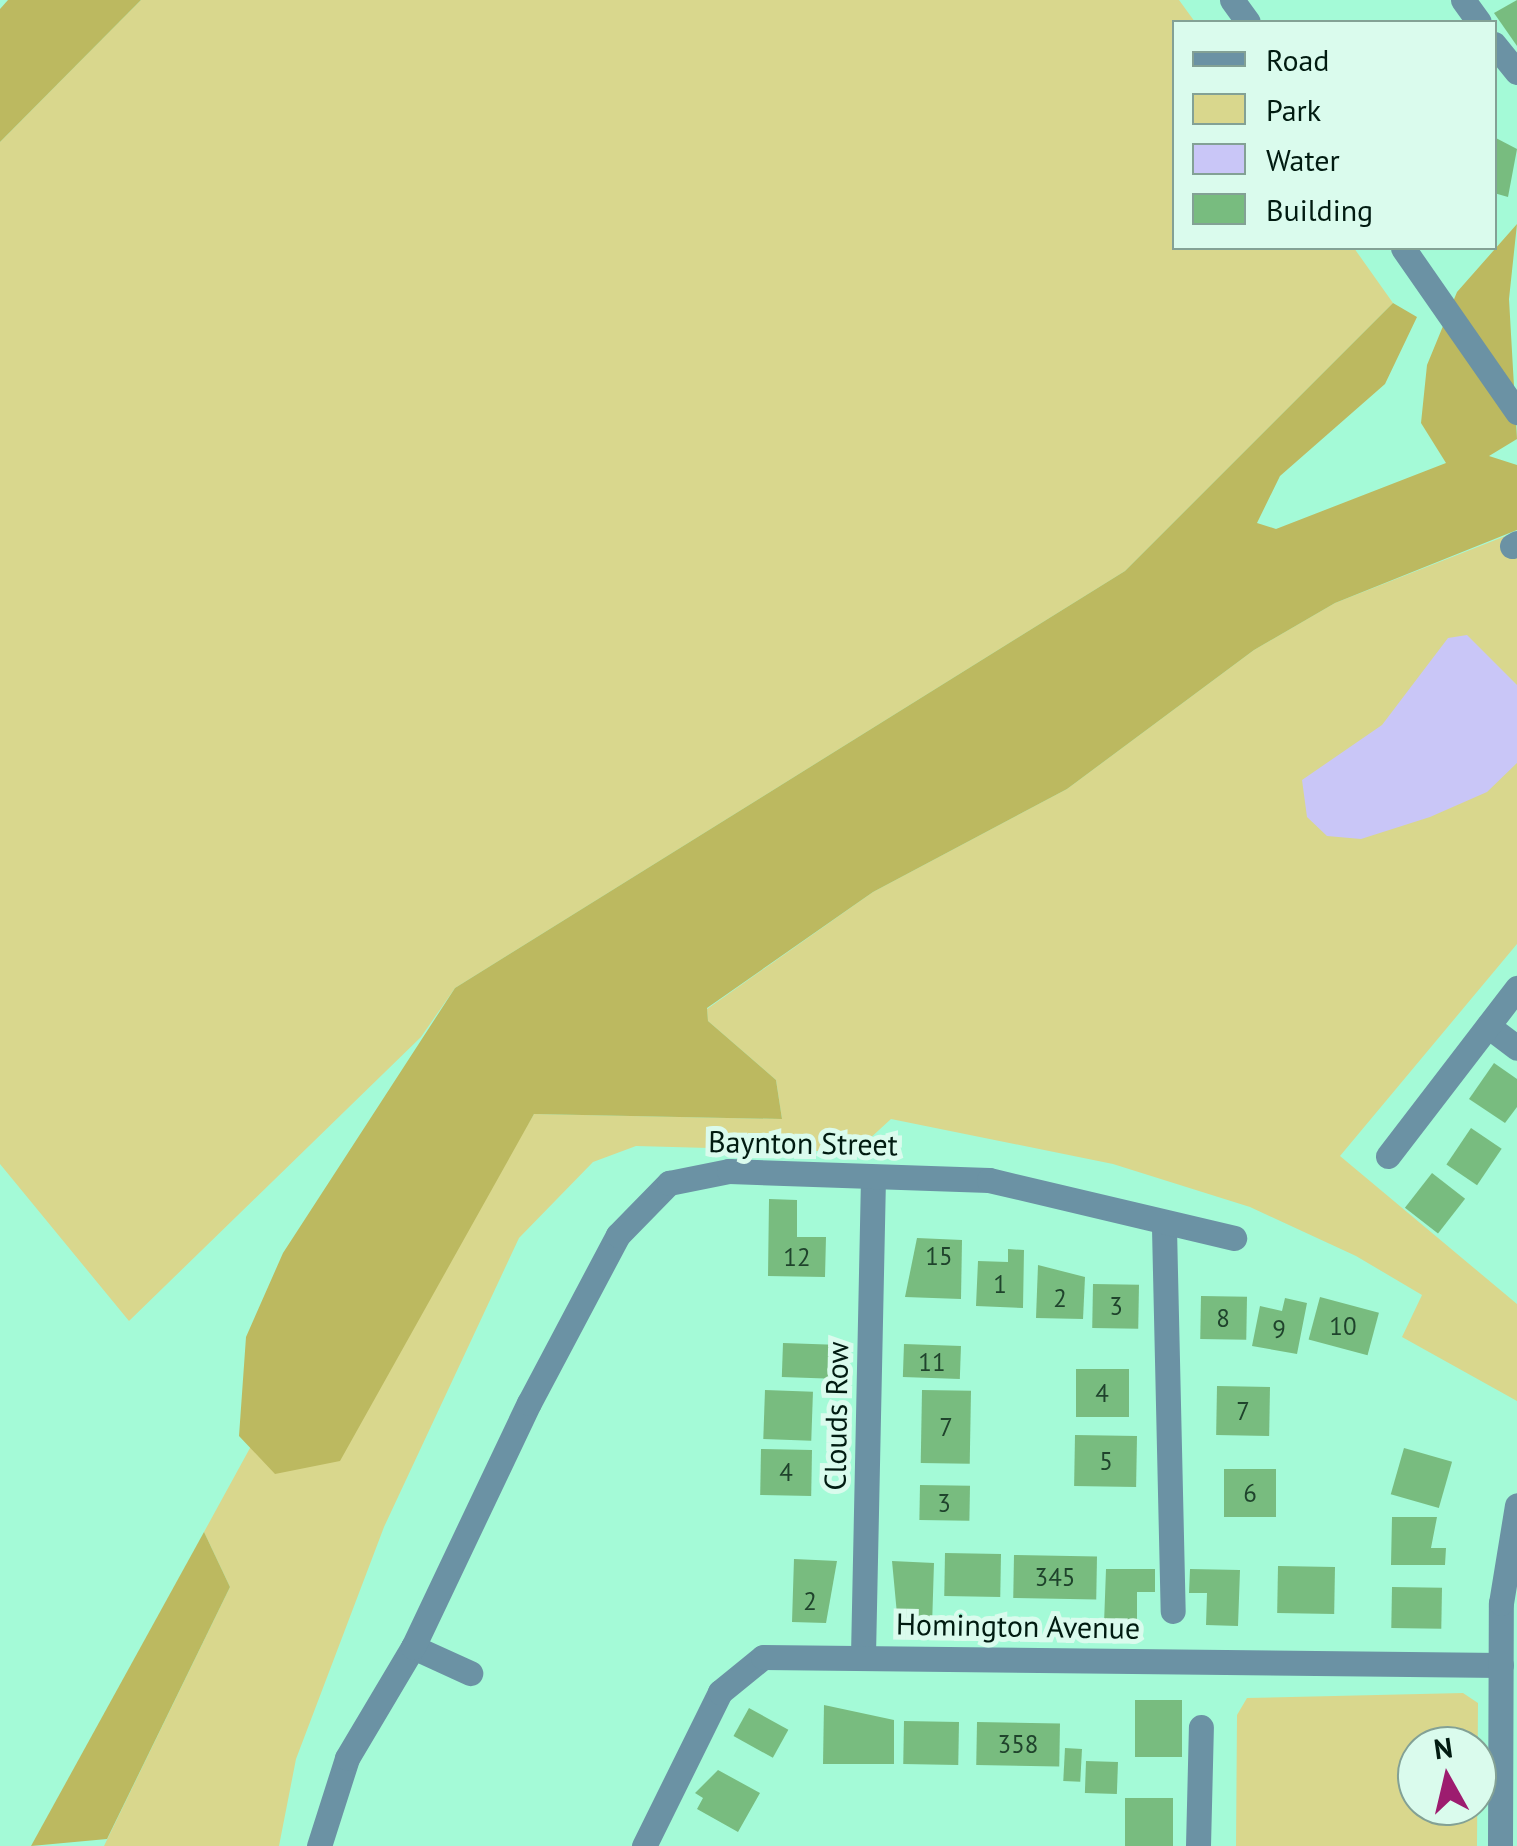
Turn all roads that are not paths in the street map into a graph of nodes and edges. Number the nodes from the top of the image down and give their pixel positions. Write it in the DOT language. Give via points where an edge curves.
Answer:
graph roads {
  1 [pos="1497,48"];
  2 [pos="1517,72"];
  3 [pos="1404,250"];
  4 [pos="1517,412"];
  5 [pos="1517,988"];
  6 [pos="1488,1026"];
  7 [pos="1517,1048"];
  8 [pos="1388,1156"];
  9 [pos="873,1179"];
  10 [pos="1164,1228"];
  11 [pos="1234,1238"];
  12 [pos="1517,1504"];
  13 [pos="1173,1611"];
  14 [pos="413,1647"];
  15 [pos="863,1654"];
  16 [pos="1500,1665"];
  17 [pos="470,1674"];
  18 [pos="1201,1727"];
  19 [pos="319,1846"];
  20 [pos="644,1846"];
  21 [pos="1198,1846"];
  22 [pos="1500,1846"];
  1 -- 2 [label="street"];
  3 -- 4 [label="street"];
  5 -- 6 [label="street"];
  6 -- 7 [label="street"];
  6 -- 8 [label="street"];
  9 -- 10 [label="street, Baynton Street" via="990,1180"];
  9 -- 14 [label="street, Baynton Street" via="699,1172 639,1210 528,1404"];
  9 -- 15 [label="street, Clouds Row"];
  10 -- 11 [label="street, Baynton Street"];
  10 -- 13 [label="street"];
  12 -- 16 [label="street"];
  14 -- 17 [label="street"];
  14 -- 19 [label="street, Baynton Street" via="347,1758"];
  15 -- 16 [label="street, Homington Avenue"];
  15 -- 20 [label="street, Homington Avenue" via="763,1657 733,1675"];
  16 -- 22 [label="street"];
  18 -- 21 [label="street"];
}
